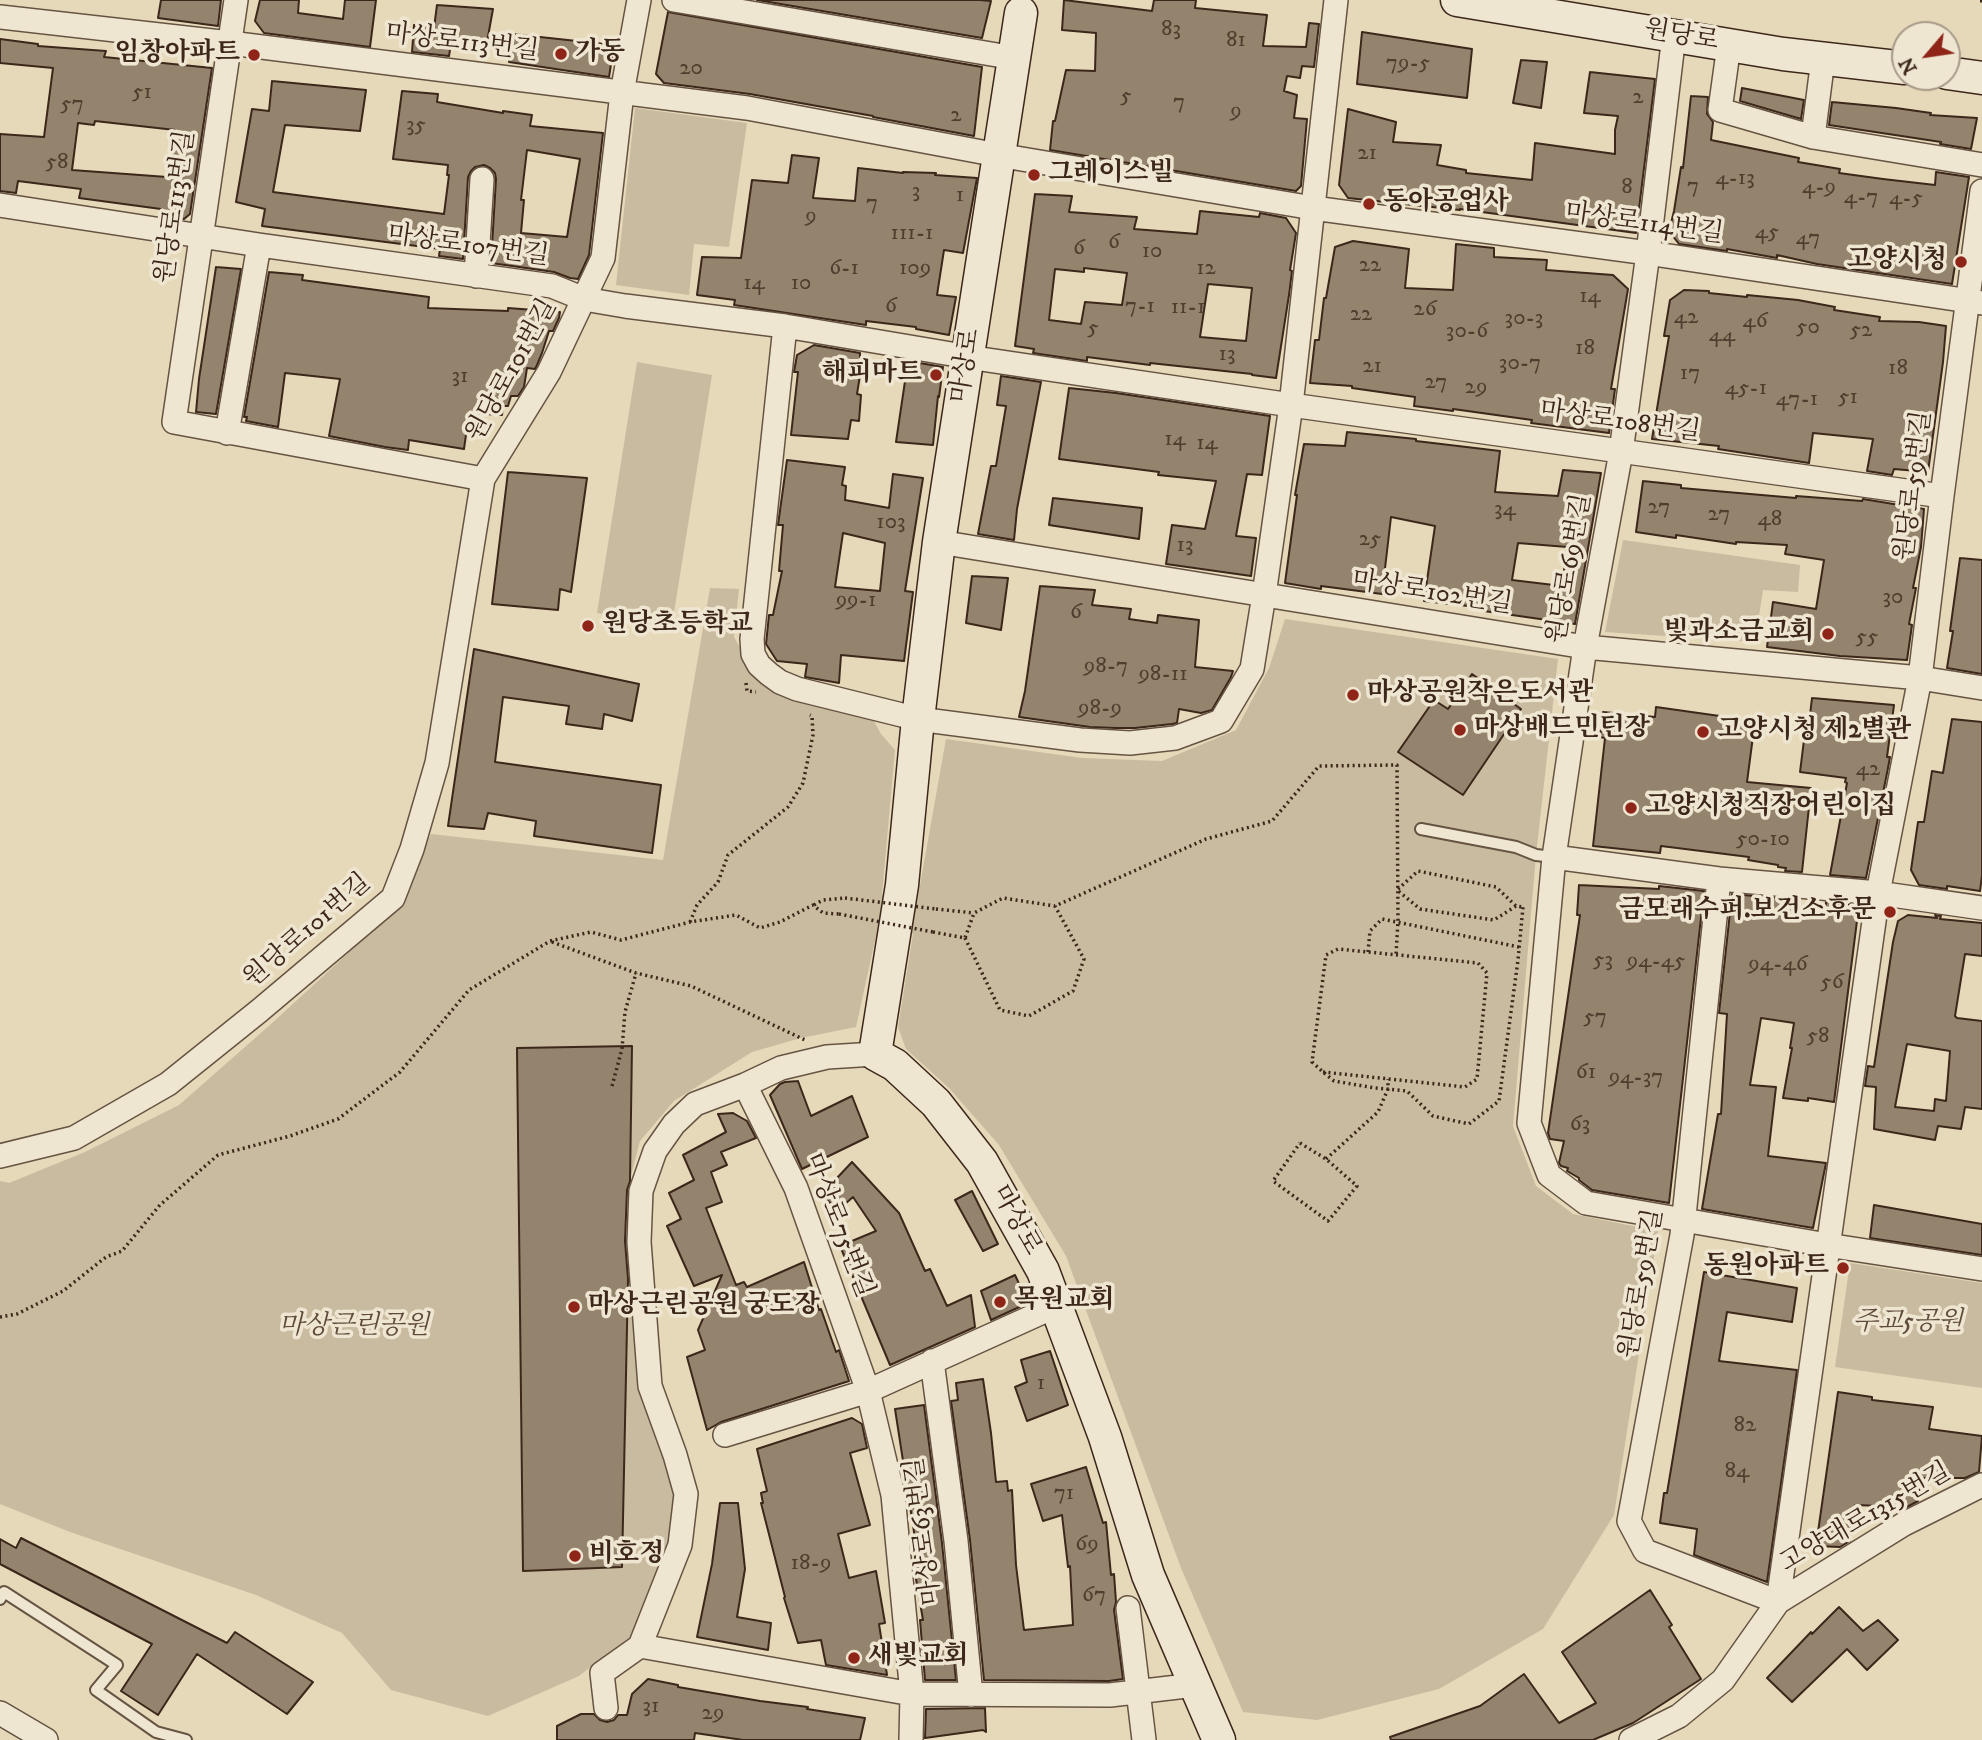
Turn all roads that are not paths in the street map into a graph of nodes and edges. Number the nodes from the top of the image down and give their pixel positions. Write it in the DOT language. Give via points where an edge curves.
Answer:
graph roads {
  1 [pos="236,0"];
  2 [pos="639,0"];
  3 [pos="674,0"];
  4 [pos="1336,0"];
  5 [pos="1457,0"];
  6 [pos="1023,4"];
  7 [pos="0,17"];
  8 [pos="1674,35"];
  9 [pos="230,43"];
  10 [pos="1729,45"];
  11 [pos="997,55"];
  12 [pos="1824,59"];
  13 [pos="1891,66"];
  14 [pos="1961,75"];
  15 [pos="1982,78"];
  16 [pos="622,93"];
  17 [pos="1813,137"];
  18 [pos="998,155"];
  19 [pos="1982,164"];
  20 [pos="482,178"];
  21 [pos="1982,191"];
  22 [pos="0,205"];
  23 [pos="1312,208"];
  24 [pos="201,236"];
  25 [pos="259,245"];
  26 [pos="1648,253"];
  27 [pos="476,276"];
  28 [pos="584,299"];
  29 [pos="1975,302"];
  30 [pos="785,326"];
  31 [pos="968,356"];
  32 [pos="1291,405"];
  33 [pos="174,422"];
  34 [pos="228,433"];
  35 [pos="1621,452"];
  36 [pos="483,479"];
  37 [pos="1942,496"];
  38 [pos="939,542"];
  39 [pos="1265,595"];
  40 [pos="1585,647"];
  41 [pos="1920,678"];
  42 [pos="1982,688"];
  43 [pos="918,719"];
  44 [pos="1421,829"];
  45 [pos="1554,857"];
  46 [pos="1719,879"];
  47 [pos="1878,893"];
  48 [pos="1982,908"];
  49 [pos="875,1054"];
  50 [pos="746,1085"];
  51 [pos="0,1156"];
  52 [pos="1684,1220"];
  53 [pos="1827,1245"];
  54 [pos="1982,1269"];
  55 [pos="1056,1306"];
  56 [pos="932,1361"];
  57 [pos="868,1391"];
  58 [pos="725,1435"];
  59 [pos="1982,1485"];
  60 [pos="0,1599"];
  61 [pos="1778,1602"];
  62 [pos="1128,1608"];
  63 [pos="640,1646"];
  64 [pos="1195,1685"];
  65 [pos="1138,1692"];
  66 [pos="912,1695"];
  67 [pos="971,1695"];
  68 [pos="606,1708"];
  69 [pos="0,1713"];
  70 [pos="47,1740"];
  71 [pos="186,1740"];
  72 [pos="912,1740"];
  73 [pos="1144,1740"];
  74 [pos="1219,1740"];
  75 [pos="1631,1740"];
  1 -- 9 [label="street, 원당로113번길"];
  2 -- 16 [label="street, 원당로101번길"];
  3 -- 11 [label="street"];
  4 -- 23 [label="street"];
  5 -- 8 [label="street, 원당로"];
  6 -- 11 [label="street"];
  6 -- 18 [label="street, 마상로"];
  7 -- 9 [label="street, 마상로113번길"];
  8 -- 10 [label="street, 원당로"];
  8 -- 26 [label="street, 원당로69번길"];
  9 -- 16 [label="street, 마상로113번길"];
  9 -- 24 [label="street, 원당로113번길"];
  10 -- 12 [label="street, 원당로"];
  10 -- 17 [label="street" via="1720,110"];
  11 -- 18 [label="street" via="988,97"];
  12 -- 13 [label="street, 원당로"];
  12 -- 17 [label="street"];
  14 -- 15 [label="street"];
  16 -- 18 [label="street, 마상로113번길" via="747,108"];
  16 -- 28 [label="street, 원당로101번길" via="603,258"];
  17 -- 19 [label="street"];
  18 -- 23 [label="street, 마상로114번길"];
  18 -- 31 [label="street, 마상로"];
  20 -- 27 [label="street"];
  21 -- 29 [label="street, 원당로59번길"];
  22 -- 24 [label="street, 마상로107번길"];
  23 -- 26 [label="street, 마상로114번길"];
  23 -- 32 [label="street"];
  24 -- 25 [label="street, 마상로107번길"];
  24 -- 33 [label="street, 원당로113번길"];
  25 -- 27 [label="street, 마상로107번길"];
  25 -- 34 [label="street"];
  26 -- 29 [label="street, 마상로114번길"];
  26 -- 35 [label="street, 원당로69번길"];
  27 -- 28 [label="street, 마상로107번길" via="552,286"];
  28 -- 30 [label="street, 마상로107번길"];
  28 -- 36 [label="street, 원당로101번길" via="549,372"];
  29 -- 37 [label="street, 원당로59번길"];
  30 -- 31 [label="street, 마상로107번길"];
  30 -- 43 [label="street" via="753,654 780,682 797,689"];
  31 -- 32 [label="street, 마상로108번길"];
  31 -- 38 [label="street, 마상로"];
  32 -- 35 [label="street, 마상로108번길"];
  32 -- 39 [label="street"];
  33 -- 34 [label="street, 원당로101번길"];
  34 -- 36 [label="street, 원당로101번길"];
  35 -- 37 [label="street, 마상로108번길"];
  35 -- 40 [label="street, 원당로69번길"];
  36 -- 51 [label="street, 원당로101번길" via="437,763 393,898 168,1084 74,1138"];
  37 -- 41 [label="street, 원당로59번길"];
  38 -- 39 [label="street, 마상로102번길"];
  38 -- 43 [label="street, 마상로"];
  39 -- 40 [label="street, 마상로102번길"];
  39 -- 43 [label="street" via="1252,669 1221,721 1175,738 1130,743 1080,740"];
  40 -- 41 [label="street, 마상로102번길"];
  40 -- 45 [label="street, 원당로69번길"];
  41 -- 42 [label="street"];
  41 -- 47 [label="street, 원당로59번길"];
  43 -- 49 [label="street, 마상로" via="902,885"];
  44 -- 45 [label="lane"];
  45 -- 46 [label="street"];
  45 -- 52 [label="street, 원당로69번길" via="1530,1123 1549,1175 1586,1203"];
  46 -- 47 [label="street"];
  46 -- 52 [label="street, 원당로59번길"];
  47 -- 48 [label="street"];
  47 -- 53 [label="street, 원당로59번길"];
  49 -- 50 [label="street" via="815,1059 781,1068"];
  49 -- 55 [label="street, 마상로" via="895,1065 936,1103 982,1162 1044,1270"];
  50 -- 57 [label="street, 마상로75번길" via="796,1188"];
  50 -- 63 [label="street" via="695,1104 674,1124 655,1151 641,1191 639,1242 650,1386 686,1494 680,1545"];
  52 -- 53 [label="street, 원당로69번길"];
  52 -- 61 [label="street, 원당로59번길" via="1629,1521 1645,1551"];
  53 -- 54 [label="street, 원당로69번길"];
  53 -- 61 [label="street, 원당로59번길"];
  55 -- 56 [label="street"];
  55 -- 64 [label="street, 마상로" via="1105,1437 1148,1576"];
  56 -- 57 [label="street"];
  56 -- 67 [label="street, 마상로63번길"];
  57 -- 58 [label="street"];
  57 -- 66 [label="street, 마상로63번길" via="892,1495"];
  59 -- 61 [label="street, 고양대로1315번길" via="1904,1524"];
  60 -- 71 [label="lane" via="4,1592 117,1665 96,1690 156,1732"];
  61 -- 75 [label="street, 원당로59번길" via="1723,1680 1679,1716"];
  62 -- 65 [label="street"];
  63 -- 66 [label="street"];
  63 -- 68 [label="street" via="602,1673"];
  64 -- 65 [label="street"];
  64 -- 74 [label="street, 마상로"];
  65 -- 67 [label="street"];
  65 -- 73 [label="street"];
  66 -- 67 [label="street"];
  66 -- 72 [label="street, 마상로63번길"];
  69 -- 70 [label="street"];
}
